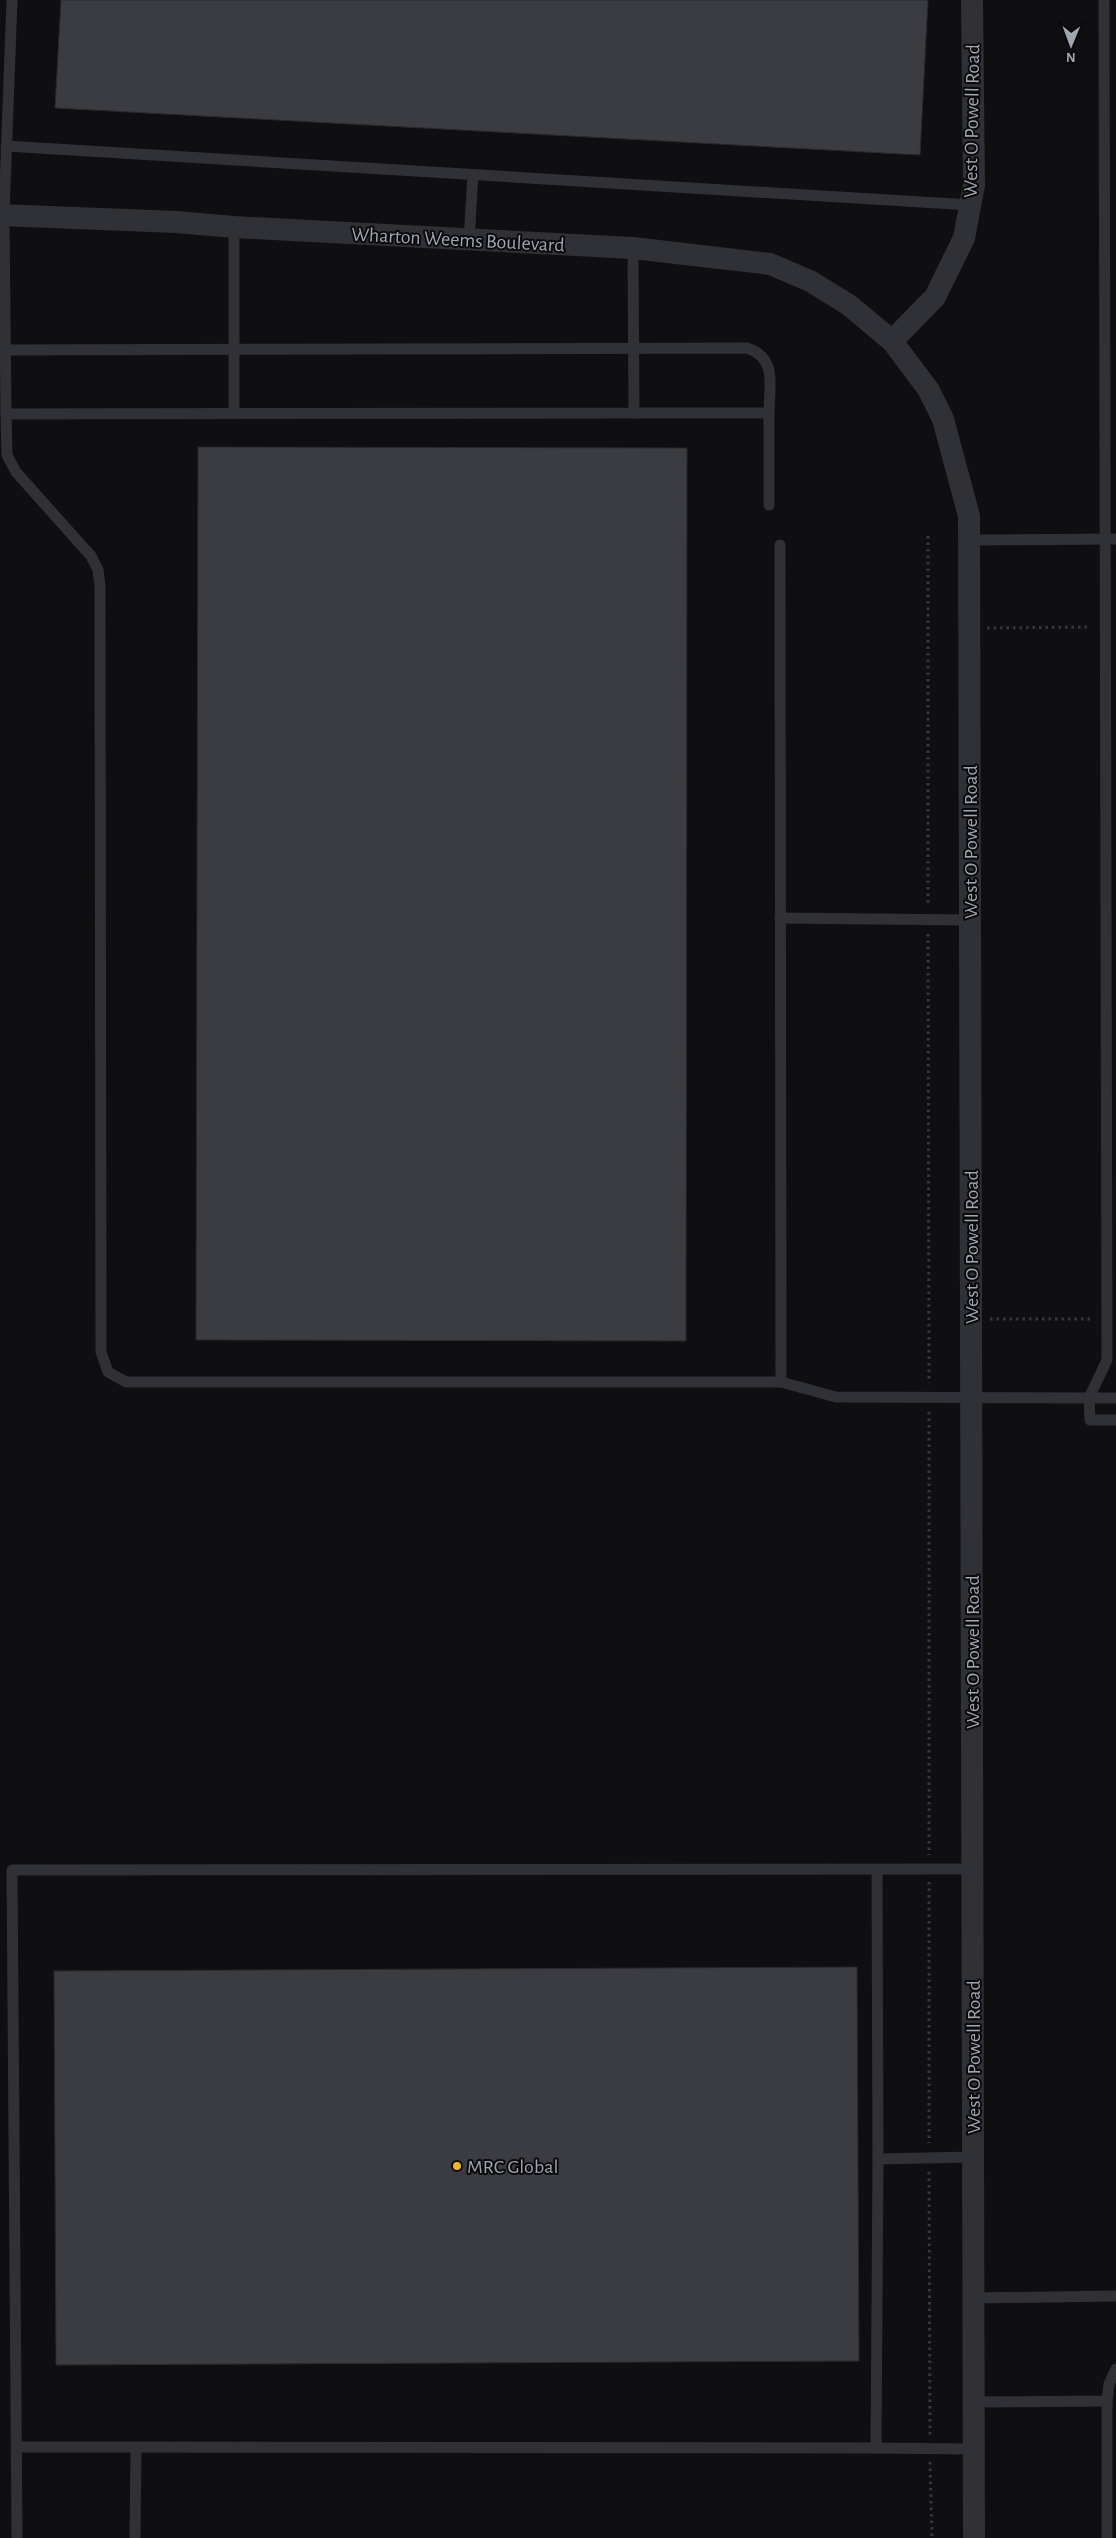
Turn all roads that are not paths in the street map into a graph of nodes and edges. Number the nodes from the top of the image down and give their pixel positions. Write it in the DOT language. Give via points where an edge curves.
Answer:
graph roads {
  1 [pos="12,0"];
  2 [pos="972,0"];
  3 [pos="1104,0"];
  4 [pos="6,146"];
  5 [pos="473,175"];
  6 [pos="970,205"];
  7 [pos="2,215"];
  8 [pos="234,227"];
  9 [pos="469,240"];
  10 [pos="633,248"];
  11 [pos="892,341"];
  12 [pos="634,349"];
  13 [pos="6,350"];
  14 [pos="235,350"];
  15 [pos="234,413"];
  16 [pos="634,413"];
  17 [pos="769,413"];
  18 [pos="6,414"];
  19 [pos="770,505"];
  20 [pos="1110,539"];
  21 [pos="969,540"];
  22 [pos="780,545"];
  23 [pos="780,918"];
  24 [pos="970,920"];
  25 [pos="781,1382"];
  26 [pos="971,1397"];
  27 [pos="1089,1398"];
  28 [pos="1116,1398"];
  29 [pos="1116,1420"];
  30 [pos="972,1869"];
  31 [pos="877,1870"];
  32 [pos="973,2157"];
  33 [pos="878,2159"];
  34 [pos="1116,2296"];
  35 [pos="972,2298"];
  36 [pos="1116,2369"];
  37 [pos="1106,2401"];
  38 [pos="972,2402"];
  39 [pos="17,2447"];
  40 [pos="136,2447"];
  41 [pos="876,2448"];
  42 [pos="972,2449"];
  43 [pos="18,2538"];
  44 [pos="135,2538"];
  45 [pos="974,2538"];
  46 [pos="1107,2538"];
  1 -- 4 [label="lane"];
  2 -- 6 [label="street, West O Powell Road" via="974,185"];
  3 -- 20 [label="lane"];
  4 -- 5 [label="lane"];
  4 -- 7 [label="lane"];
  5 -- 6 [label="lane"];
  5 -- 9 [label="lane"];
  6 -- 11 [label="street, West O Powell Road" via="964,238 935,297"];
  7 -- 8 [label="street, Wharton Weems Boulevard"];
  7 -- 13 [label="lane"];
  8 -- 9 [label="street, Wharton Weems Boulevard"];
  8 -- 14 [label="lane"];
  9 -- 10 [label="street, Wharton Weems Boulevard"];
  10 -- 11 [label="street, Wharton Weems Boulevard" via="770,264 810,281 849,306"];
  10 -- 12 [label="lane"];
  11 -- 21 [label="street, West O Powell Road" via="928,389 943,419 969,516"];
  12 -- 14 [label="lane"];
  12 -- 16 [label="lane"];
  12 -- 17 [label="lane" via="747,348 757,351 764,356 770,372"];
  13 -- 14 [label="lane"];
  13 -- 18 [label="lane"];
  14 -- 15 [label="lane"];
  15 -- 16 [label="lane"];
  15 -- 18 [label="lane"];
  16 -- 17 [label="lane"];
  17 -- 19 [label="lane"];
  18 -- 25 [label="lane" via="7,454 16,472 91,556 98,570 100,586 101,1352 108,1372 126,1382"];
  20 -- 21 [label="lane"];
  20 -- 27 [label="lane" via="1104,626 1107,1360"];
  21 -- 24 [label="street, West O Powell Road"];
  22 -- 23 [label="lane"];
  23 -- 24 [label="lane"];
  23 -- 25 [label="lane"];
  24 -- 26 [label="street, West O Powell Road"];
  25 -- 26 [label="lane" via="836,1397"];
  26 -- 27 [label="lane"];
  26 -- 30 [label="street, West O Powell Road"];
  27 -- 28 [label="lane"];
  27 -- 29 [label="lane" via="1090,1420"];
  30 -- 31 [label="lane"];
  30 -- 32 [label="street, West O Powell Road"];
  31 -- 33 [label="lane"];
  31 -- 39 [label="lane" via="12,1870"];
  32 -- 33 [label="lane"];
  32 -- 35 [label="street, West O Powell Road"];
  33 -- 41 [label="lane"];
  34 -- 35 [label="lane"];
  35 -- 38 [label="street, West O Powell Road"];
  36 -- 37 [label="lane"];
  37 -- 38 [label="lane"];
  37 -- 46 [label="lane"];
  38 -- 42 [label="street, West O Powell Road"];
  39 -- 40 [label="lane"];
  39 -- 43 [label="lane"];
  40 -- 41 [label="lane"];
  40 -- 44 [label="lane"];
  41 -- 42 [label="lane"];
  42 -- 45 [label="street, West O Powell Road"];
}
